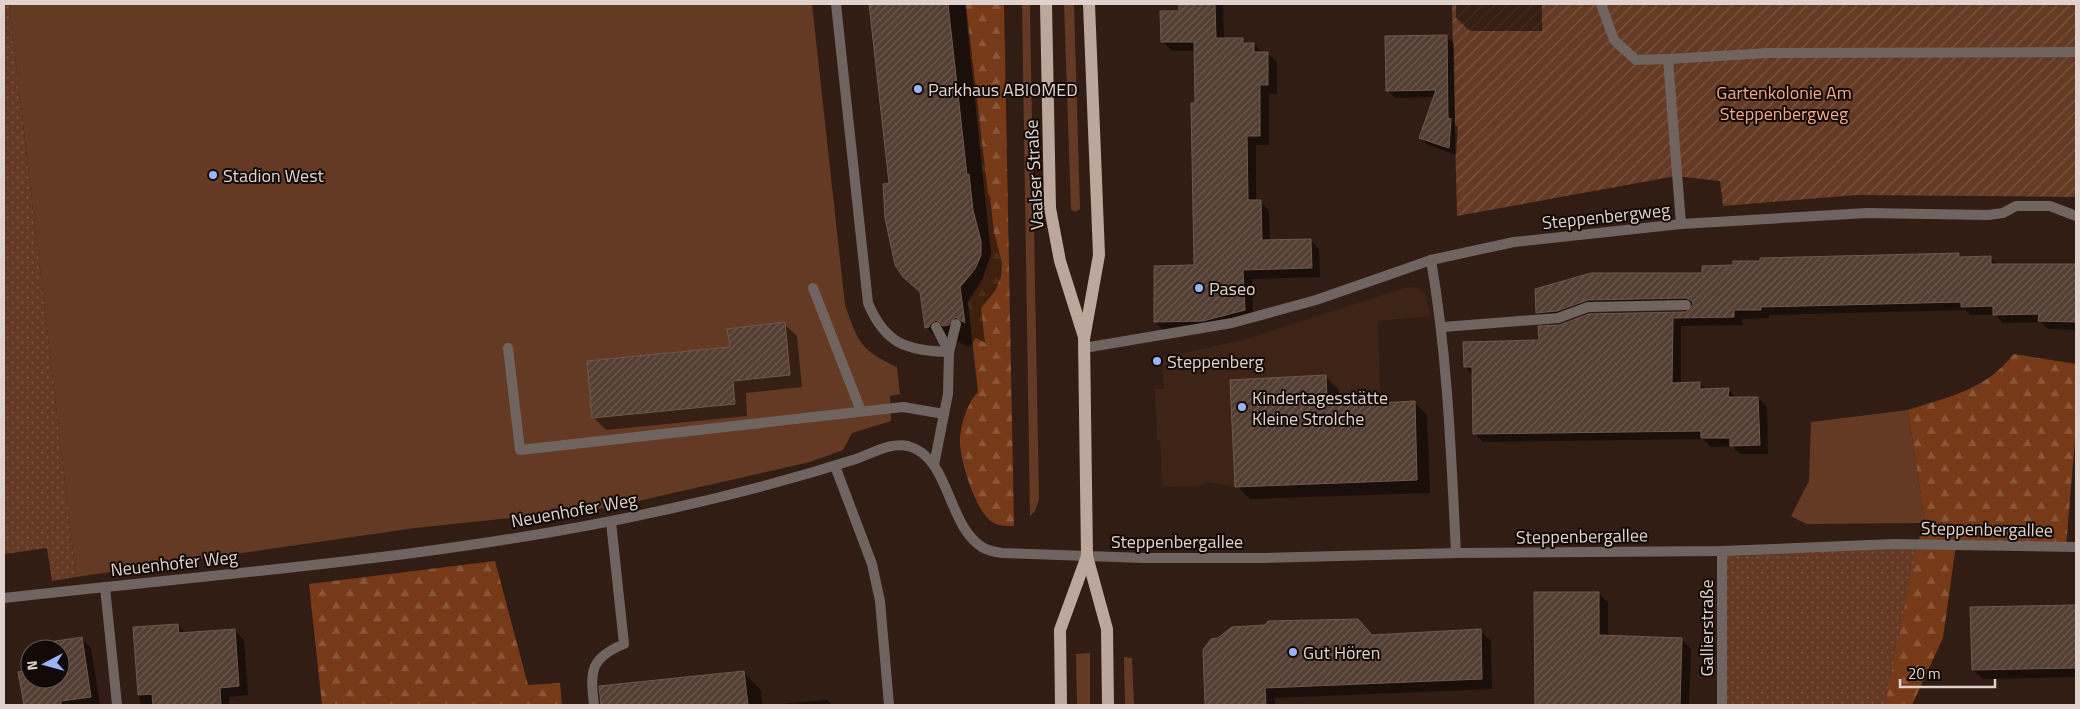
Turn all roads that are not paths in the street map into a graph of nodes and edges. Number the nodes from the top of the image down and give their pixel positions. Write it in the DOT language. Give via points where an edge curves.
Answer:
graph roads {
  1 [pos="836,4"];
  2 [pos="1046,4"];
  3 [pos="1090,4"];
  4 [pos="1601,4"];
  5 [pos="2076,52"];
  6 [pos="1668,59"];
  7 [pos="2076,216"];
  8 [pos="1681,224"];
  9 [pos="1431,260"];
  10 [pos="813,288"];
  11 [pos="1686,305"];
  12 [pos="956,324"];
  13 [pos="1443,326"];
  14 [pos="936,327"];
  15 [pos="1084,344"];
  16 [pos="508,348"];
  17 [pos="949,352"];
  18 [pos="861,411"];
  19 [pos="944,414"];
  20 [pos="934,465"];
  21 [pos="835,466"];
  22 [pos="611,522"];
  23 [pos="2076,547"];
  24 [pos="1722,551"];
  25 [pos="1456,553"];
  26 [pos="1087,556"];
  27 [pos="105,586"];
  28 [pos="4,598"];
  29 [pos="117,705"];
  30 [pos="594,705"];
  31 [pos="889,705"];
  32 [pos="1061,705"];
  33 [pos="1108,705"];
  34 [pos="1722,705"];
  1 -- 17 [label="street" via="868,303 877,323 895,342 923,351"];
  2 -- 15 [label="main road, Vaalser Straße" via="1050,208 1060,260"];
  3 -- 15 [label="main road, Vaalser Straße" via="1099,255"];
  4 -- 6 [label="street" via="1614,40 1636,60"];
  5 -- 6 [label="street" via="1769,53"];
  6 -- 8 [label="street"];
  7 -- 8 [label="street, Steppenbergweg" via="2050,206 2016,206 1988,215 1867,213"];
  8 -- 9 [label="street, Steppenbergweg" via="1514,242"];
  9 -- 13 [label="street"];
  9 -- 15 [label="street, Steppenbergweg" via="1316,300 1232,323"];
  10 -- 18 [label="street"];
  11 -- 13 [label="street" via="1588,306 1558,318"];
  12 -- 17 [label="street"];
  13 -- 25 [label="street"];
  14 -- 17 [label="street"];
  15 -- 26 [label="main road, Vaalser Straße"];
  16 -- 18 [label="street" via="520,450"];
  17 -- 19 [label="street"];
  18 -- 19 [label="street" via="903,407"];
  19 -- 20 [label="street"];
  20 -- 21 [label="street, Neuenhofer Weg" via="908,446 892,445"];
  20 -- 26 [label="street, Neuenhofer Weg" via="959,520 973,541 984,549 1017,554"];
  21 -- 22 [label="street, Neuenhofer Weg"];
  21 -- 31 [label="street" via="872,564 880,600"];
  22 -- 27 [label="street, Neuenhofer Weg" via="440,550"];
  22 -- 30 [label="street" via="624,644 607,651 594,664 591,681"];
  23 -- 24 [label="street, Steppenbergallee" via="1894,544"];
  24 -- 25 [label="street, Steppenbergallee"];
  24 -- 34 [label="street, Gallierstraße"];
  25 -- 26 [label="street, Steppenbergallee" via="1265,558"];
  26 -- 32 [label="main road, Vaalser Straße" via="1060,630"];
  26 -- 33 [label="main road, Vaalser Straße" via="1107,629"];
  27 -- 28 [label="street, Neuenhofer Weg"];
  27 -- 29 [label="street"];
}
